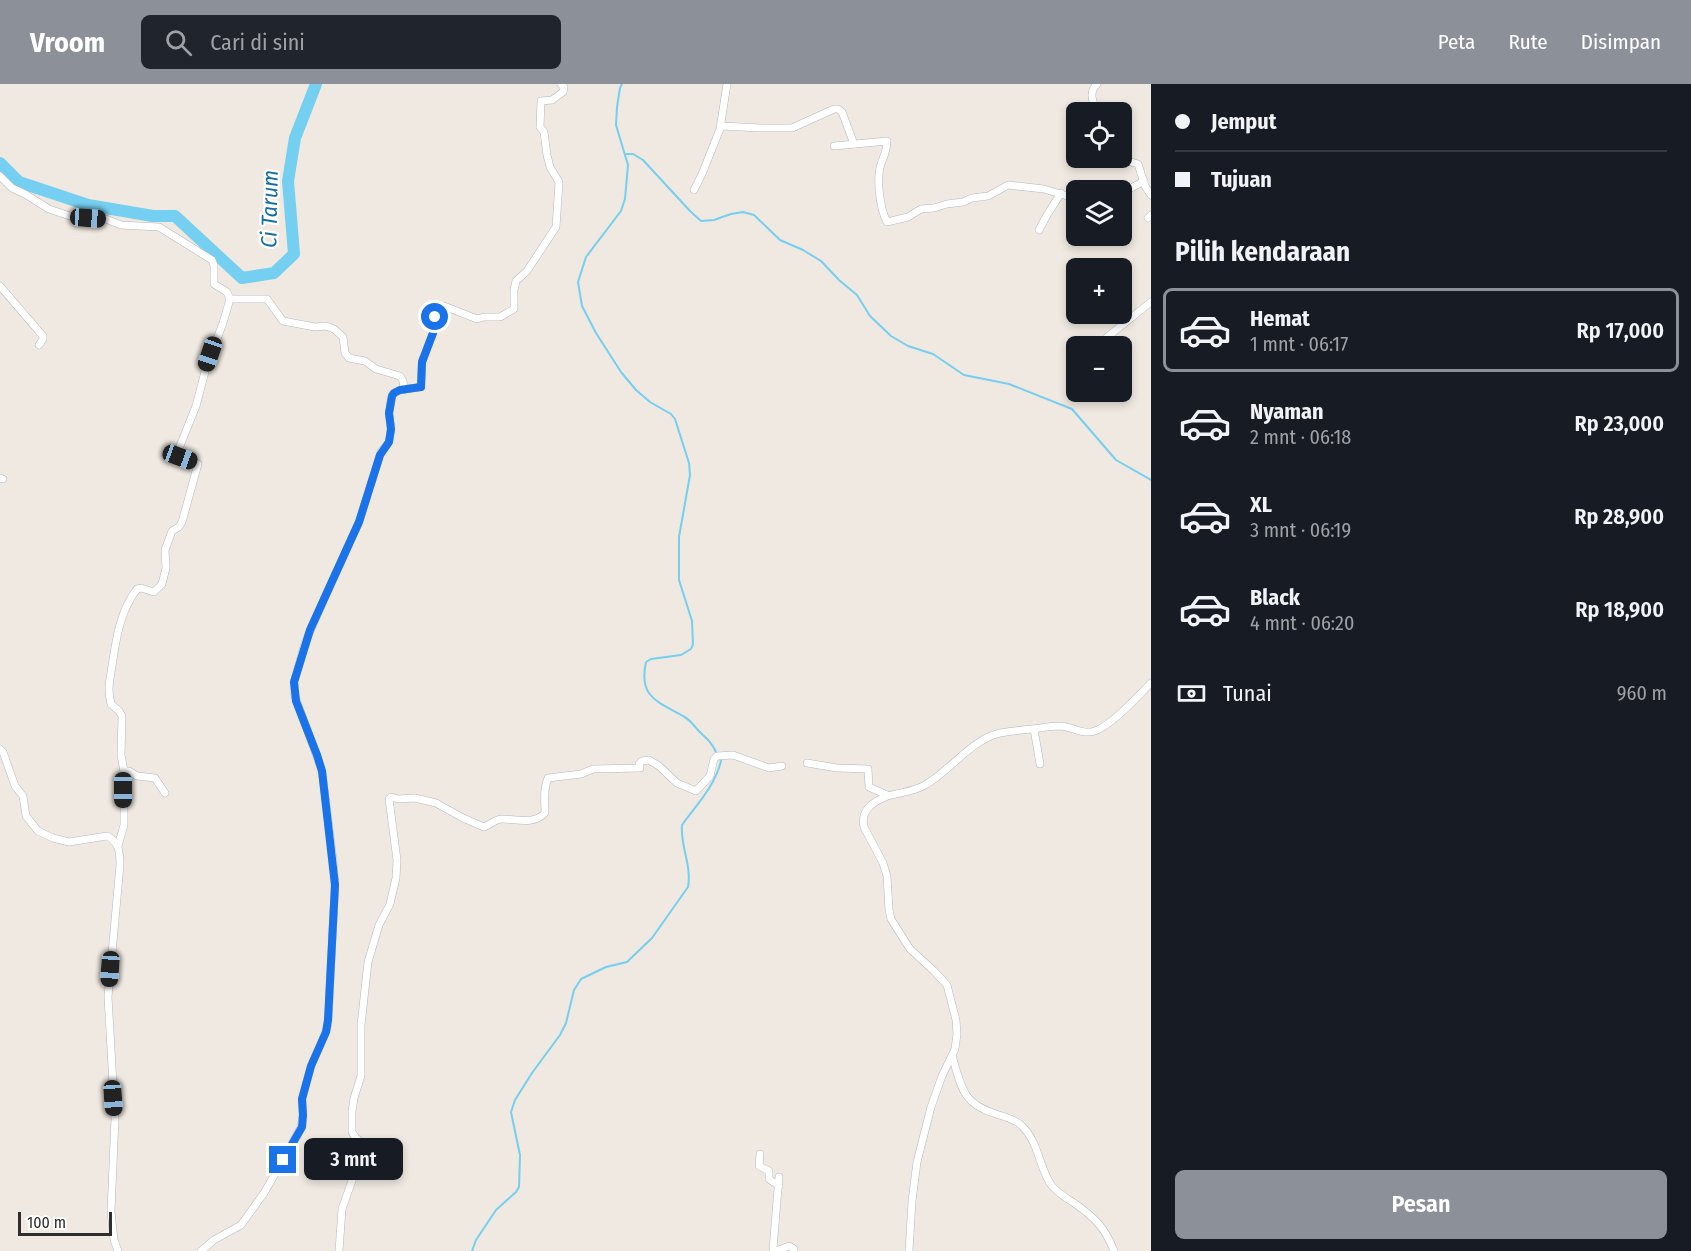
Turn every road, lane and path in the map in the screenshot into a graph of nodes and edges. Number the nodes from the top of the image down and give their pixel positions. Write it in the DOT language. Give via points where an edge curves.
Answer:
graph roads {
  1 [pos="561,84"];
  2 [pos="727,84"];
  3 [pos="1097,84"];
  4 [pos="1094,102"];
  5 [pos="720,127"];
  6 [pos="854,144"];
  7 [pos="834,146"];
  8 [pos="1132,163"];
  9 [pos="0,176"];
  10 [pos="1144,181"];
  11 [pos="1132,188"];
  12 [pos="694,190"];
  13 [pos="1061,193"];
  14 [pos="1066,195"];
  15 [pos="1151,195"];
  16 [pos="1039,230"];
  17 [pos="0,286"];
  18 [pos="230,299"];
  19 [pos="1151,302"];
  20 [pos="1108,336"];
  21 [pos="39,345"];
  22 [pos="404,389"];
  23 [pos="1151,683"];
  24 [pos="1034,729"];
  25 [pos="0,749"];
  26 [pos="807,762"];
  27 [pos="1040,764"];
  28 [pos="782,766"];
  29 [pos="124,771"];
  30 [pos="165,794"];
  31 [pos="887,795"];
  32 [pos="118,846"];
  33 [pos="952,1056"];
  34 [pos="760,1154"];
  35 [pos="118,1251"];
  36 [pos="201,1251"];
  37 [pos="339,1251"];
  38 [pos="776,1251"];
  39 [pos="794,1251"];
  40 [pos="909,1251"];
  41 [pos="1114,1251"];
  1 -- 22 [label="street" via="563,92 541,101 540,118 548,159 559,182 555,231 516,281 512,311 498,318 478,319 446,306 437,312 422,362 421,387"];
  2 -- 5 [label="street"];
  3 -- 4 [label="street" via="1092,94"];
  5 -- 6 [label="street" via="792,128 838,109"];
  5 -- 12 [label="street"];
  6 -- 7 [label="street"];
  6 -- 13 [label="street" via="887,141 879,181 887,222 921,209 988,196 1008,184"];
  8 -- 10 [label="street" via="1138,164"];
  9 -- 18 [label="street" via="12,188 67,216 162,228 212,260 214,284 227,292"];
  10 -- 11 [label="street"];
  10 -- 15 [label="street"];
  13 -- 14 [label="street"];
  13 -- 16 [label="street"];
  17 -- 21 [label="street" via="43,336"];
  18 -- 22 [label="street" via="266,299 283,321 328,326 343,337 349,358 400,376"];
  18 -- 29 [label="street" via="177,451 180,457 198,465 182,522 172,531 165,550 162,585 154,592 137,589 117,634 108,687 111,704 121,715"];
  19 -- 20 [label="street"];
  22 -- 36 [label="street" via="392,396 389,442 380,455 359,522 305,643 294,682 296,701 322,771 333,869 335,896 327,1028 302,1099 302,1127 241,1225"];
  23 -- 24 [label="street" via="1096,730 1083,732 1059,726"];
  24 -- 27 [label="street"];
  24 -- 31 [label="street" via="993,735 924,786"];
  25 -- 32 [label="street" via="23,796 26,816 38,831 69,842 106,836"];
  26 -- 31 [label="street" via="868,770 869,787"];
  28 -- 37 [label="street" via="770,768 733,755 717,756 710,776 696,791 677,783 649,760 642,761 640,768 590,770 548,778 545,813 541,817 522,821 500,819 484,827 436,802 390,798 396,878 368,962 361,1025 361,1076 352,1111 352,1132 366,1151 342,1209"];
  29 -- 30 [label="street" via="156,778"];
  29 -- 32 [label="street" via="124,825"];
  31 -- 33 [label="street" via="867,809 864,827 883,862 889,913 894,924 910,949 947,985 957,1029"];
  32 -- 35 [label="street" via="120,865 108,997 115,1119 111,1211"];
  33 -- 40 [label="street" via="939,1082 921,1146"];
  33 -- 41 [label="street" via="962,1090 984,1110 1018,1122 1026,1130 1053,1188 1088,1213 1107,1233"];
  34 -- 38 [label="street" via="760,1167 769,1171 769,1179 779,1182 773,1248"];
  38 -- 39 [label="street" via="789,1246"];
}
